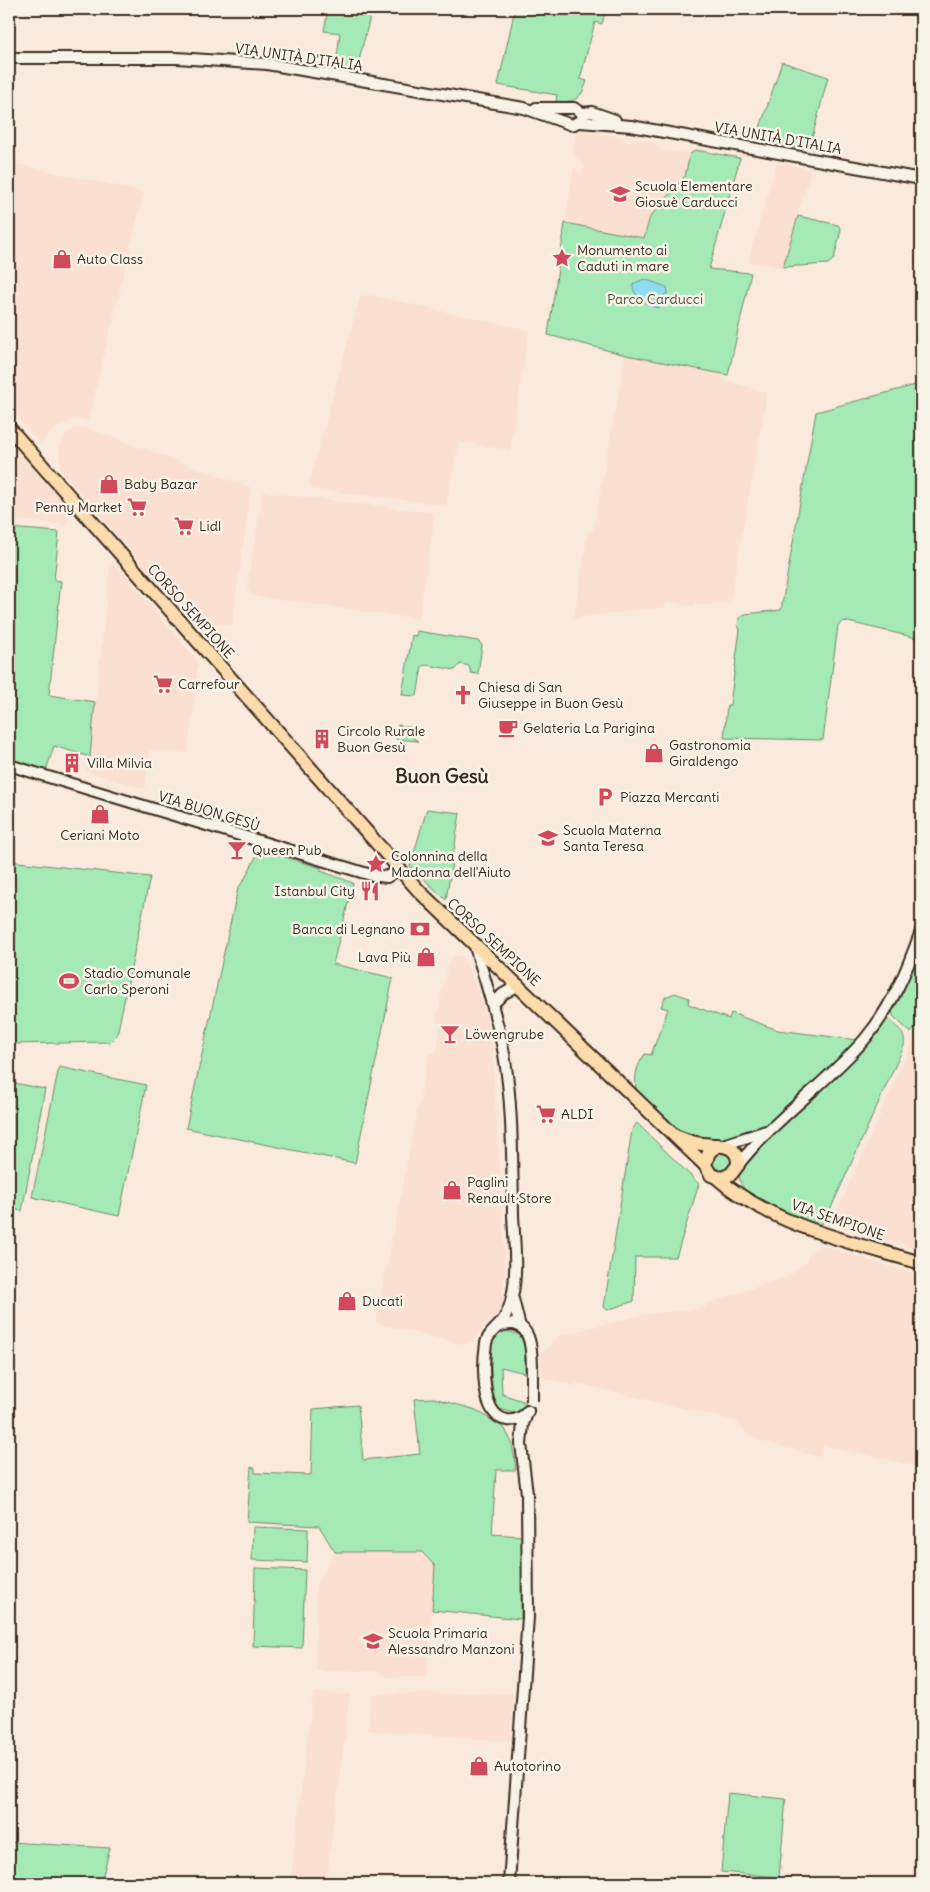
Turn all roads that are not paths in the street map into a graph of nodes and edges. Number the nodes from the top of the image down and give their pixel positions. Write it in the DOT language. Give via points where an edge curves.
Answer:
graph roads {
  1 [pos="9,58"];
  2 [pos="524,108"];
  3 [pos="570,108"];
  4 [pos="582,117"];
  5 [pos="566,122"];
  6 [pos="921,179"];
  7 [pos="9,428"];
  8 [pos="9,765"];
  9 [pos="398,869"];
  10 [pos="921,931"];
  11 [pos="474,943"];
  12 [pos="519,985"];
  13 [pos="492,1004"];
  14 [pos="772,1128"];
  15 [pos="669,1133"];
  16 [pos="720,1145"];
  17 [pos="705,1165"];
  18 [pos="736,1167"];
  19 [pos="716,1177"];
  20 [pos="748,1199"];
  21 [pos="921,1264"];
  22 [pos="512,1296"];
  23 [pos="498,1327"];
  24 [pos="520,1328"];
  25 [pos="528,1411"];
  26 [pos="505,1419"];
  27 [pos="521,1444"];
  28 [pos="509,1883"];
  1 -- 2 [label="street, VIA UNITÀ D'ITALIA" via="253,62"];
  2 -- 3 [label="street, VIA UNITÀ D'ITALIA"];
  2 -- 5 [label="street, VIA UNITÀ D'ITALIA"];
  3 -- 4 [label="street" via="576,108"];
  3 -- 5 [label="street" via="563,115"];
  4 -- 5 [label="street" via="572,125"];
  4 -- 6 [label="street, VIA UNITÀ D'ITALIA" via="592,112 630,126"];
  7 -- 9 [label="main road, CORSO SEMPIONE"];
  8 -- 9 [label="street, VIA BUON GESÙ" via="370,875 387,877"];
  9 -- 11 [label="main road, CORSO SEMPIONE"];
  10 -- 14 [label="street" via="897,990 872,1030"];
  11 -- 12 [label="main road, CORSO SEMPIONE"];
  11 -- 13 [label="street"];
  12 -- 13 [label="street"];
  12 -- 15 [label="main road, CORSO SEMPIONE"];
  13 -- 22 [label="street" via="504,1054 509,1105 514,1256"];
  14 -- 16 [label="street"];
  14 -- 18 [label="street"];
  15 -- 16 [label="main road, CORSO SEMPIONE" via="695,1143"];
  15 -- 17 [label="main road, CORSO SEMPIONE"];
  16 -- 17 [label="main road" via="709,1152"];
  16 -- 18 [label="main road" via="734,1151"];
  17 -- 19 [label="main road" via="708,1172"];
  18 -- 19 [label="main road" via="727,1177"];
  18 -- 20 [label="main road" via="738,1186"];
  19 -- 20 [label="main road, VIA SEMPIONE"];
  20 -- 21 [label="main road, VIA SEMPIONE" via="808,1228"];
  22 -- 23 [label="street"];
  22 -- 24 [label="street"];
  23 -- 24 [label="street" via="510,1324"];
  23 -- 26 [label="street" via="486,1340 485,1367 488,1404 495,1414"];
  24 -- 25 [label="street, bridge" via="531,1342 532,1401"];
  25 -- 26 [label="street" via="515,1420"];
  25 -- 27 [label="street"];
  26 -- 27 [label="street"];
  27 -- 28 [label="street" via="527,1494 528,1597"];
}
